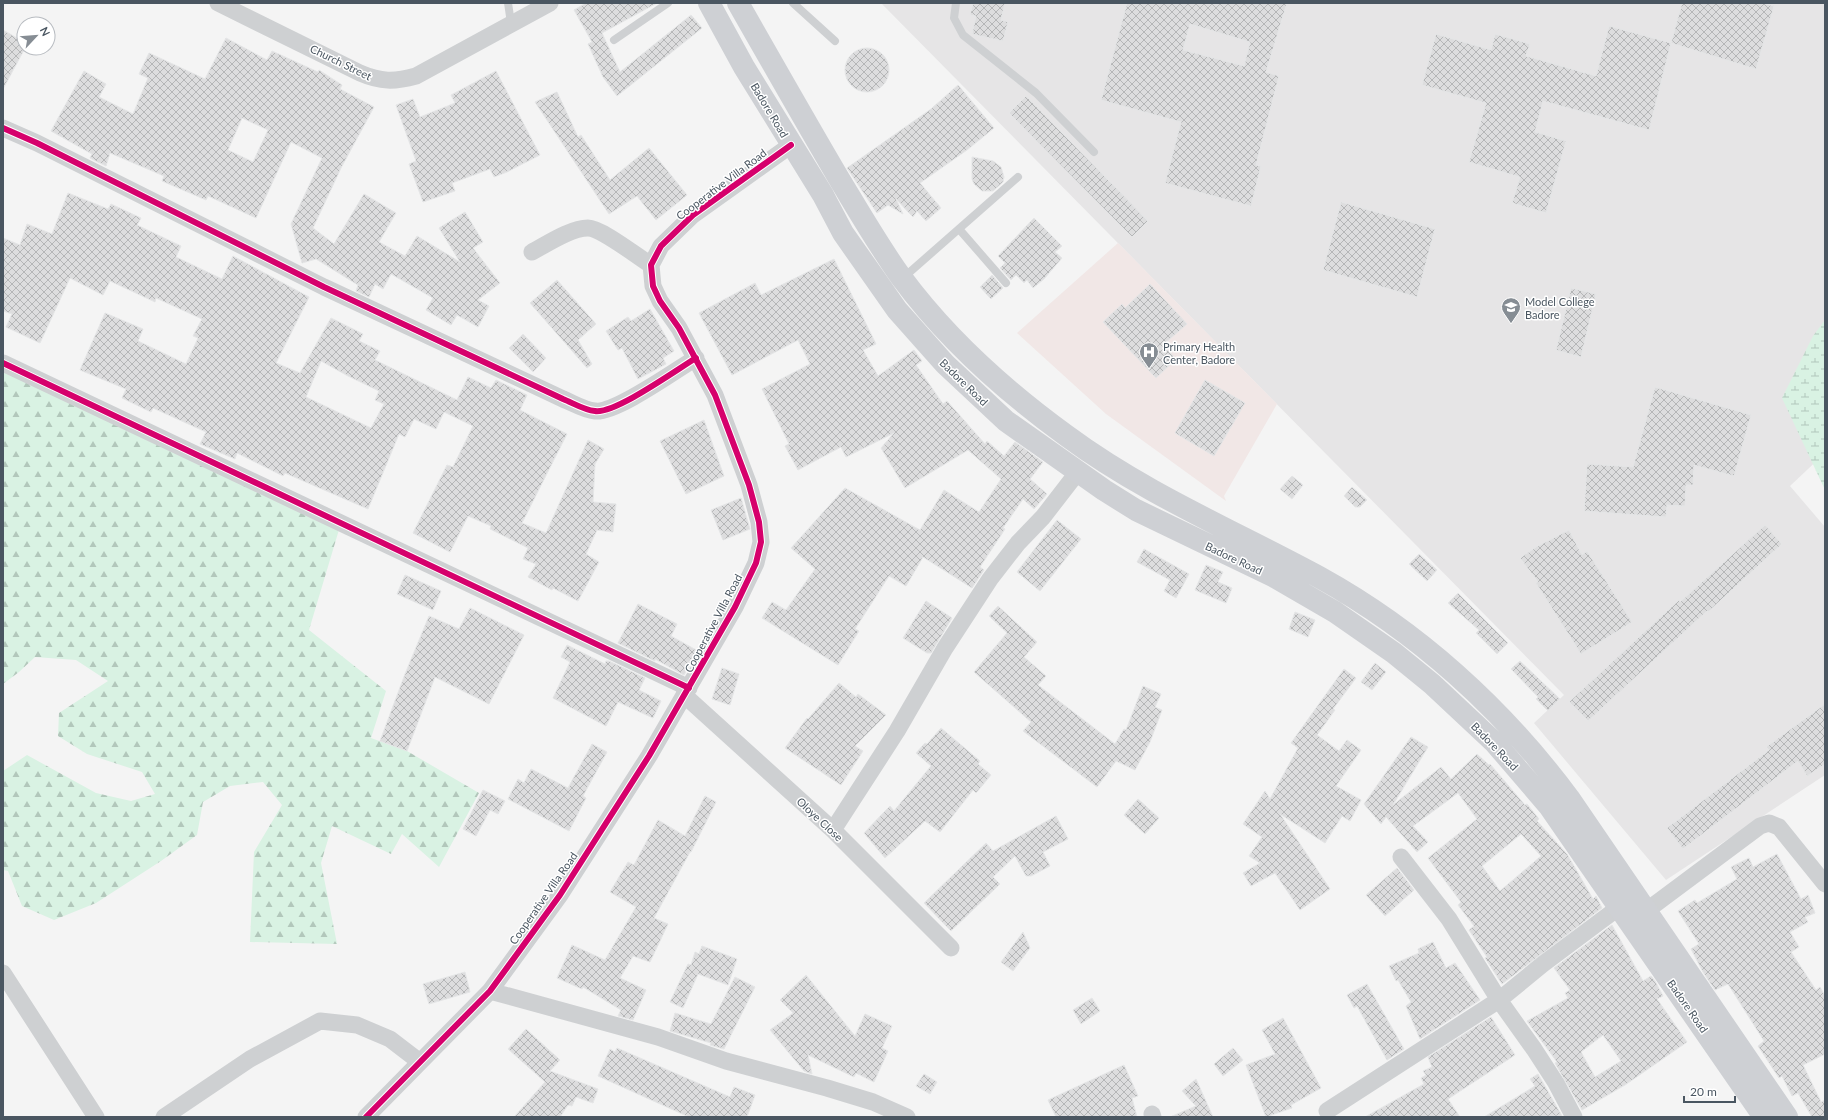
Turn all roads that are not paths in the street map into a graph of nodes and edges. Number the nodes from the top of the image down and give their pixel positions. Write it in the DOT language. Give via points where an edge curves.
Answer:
graph roads {
  1 [pos="218,3"];
  2 [pos="508,3"];
  3 [pos="550,3"];
  4 [pos="668,3"];
  5 [pos="709,3"];
  6 [pos="738,3"];
  7 [pos="793,3"];
  8 [pos="956,3"];
  9 [pos="511,23"];
  10 [pos="614,40"];
  11 [pos="834,41"];
  12 [pos="3,128"];
  13 [pos="791,145"];
  14 [pos="1094,152"];
  15 [pos="1018,177"];
  16 [pos="959,229"];
  17 [pos="532,252"];
  18 [pos="890,259"];
  19 [pos="651,265"];
  20 [pos="870,273"];
  21 [pos="903,278"];
  22 [pos="1006,283"];
  23 [pos="696,358"];
  24 [pos="3,363"];
  25 [pos="1077,472"];
  26 [pos="687,691"];
  27 [pos="833,830"];
  28 [pos="1401,857"];
  29 [pos="1825,884"];
  30 [pos="1618,908"];
  31 [pos="1646,911"];
  32 [pos="951,948"];
  33 [pos="3,973"];
  34 [pos="490,991"];
  35 [pos="1498,1000"];
  36 [pos="420,1062"];
  37 [pos="1326,1111"];
  38 [pos="96,1117"];
  39 [pos="164,1117"];
  40 [pos="366,1117"];
  41 [pos="907,1117"];
  42 [pos="1574,1117"];
  43 [pos="1764,1117"];
  44 [pos="1787,1117"];
  1 -- 9 [label="street, Church Street" via="360,72 376,79 393,81 416,76"];
  2 -- 9 [label="lane"];
  3 -- 9 [label="street, Church Street"];
  4 -- 10 [label="lane"];
  5 -- 13 [label="main road, Badore Road"];
  6 -- 18 [label="main road, Badore Road" via="823,151"];
  7 -- 11 [label="lane"];
  8 -- 14 [label="lane" via="954,18 962,34 1036,93"];
  12 -- 23 [label="street" via="324,287 563,399 594,411 602,411 621,404"];
  13 -- 19 [label="street, Cooperative Villa Road" via="693,215 661,246"];
  13 -- 20 [label="main road, Badore Road"];
  15 -- 16 [label="lane"];
  16 -- 21 [label="lane"];
  16 -- 22 [label="lane"];
  17 -- 19 [label="street" via="562,236 590,228 596,229"];
  18 -- 20 [label="main road"];
  18 -- 21 [label="main road, Badore Road"];
  19 -- 23 [label="street, Cooperative Villa Road" via="653,286 660,301"];
  20 -- 25 [label="main road, Badore Road" via="897,310 971,389 1006,421"];
  21 -- 31 [label="main road, Badore Road" via="962,347 1066,435 1135,482 1321,578 1403,631 1443,663 1492,708 1544,765"];
  23 -- 26 [label="street, Cooperative Villa Road" via="715,395 749,485 759,522 761,542 756,562 735,607"];
  24 -- 26 [label="street, Oloye Close"];
  25 -- 27 [label="street" via="1043,517 1018,543 990,579 945,648 893,738"];
  25 -- 30 [label="main road, Badore Road" via="1136,510 1273,576 1356,624 1394,653 1471,720 1515,765 1549,806"];
  26 -- 27 [label="street, Oloye Close"];
  26 -- 34 [label="street, Cooperative Villa Road" via="649,756 560,895"];
  27 -- 32 [label="street, Oloye Close"];
  28 -- 35 [label="street" via="1449,919"];
  29 -- 31 [label="street" via="1779,827 1770,823 1760,826"];
  30 -- 35 [label="street"];
  30 -- 43 [label="main road, Badore Road"];
  31 -- 44 [label="main road, Badore Road"];
  33 -- 38 [label="street"];
  34 -- 36 [label="street, Cooperative Villa Road"];
  34 -- 41 [label="street" via="658,1037 726,1061 827,1088 873,1102"];
  35 -- 37 [label="street"];
  35 -- 42 [label="street" via="1534,1049"];
  36 -- 39 [label="street" via="390,1040 357,1025 320,1021 250,1059"];
  36 -- 40 [label="street, Cooperative Villa Road"];
}
